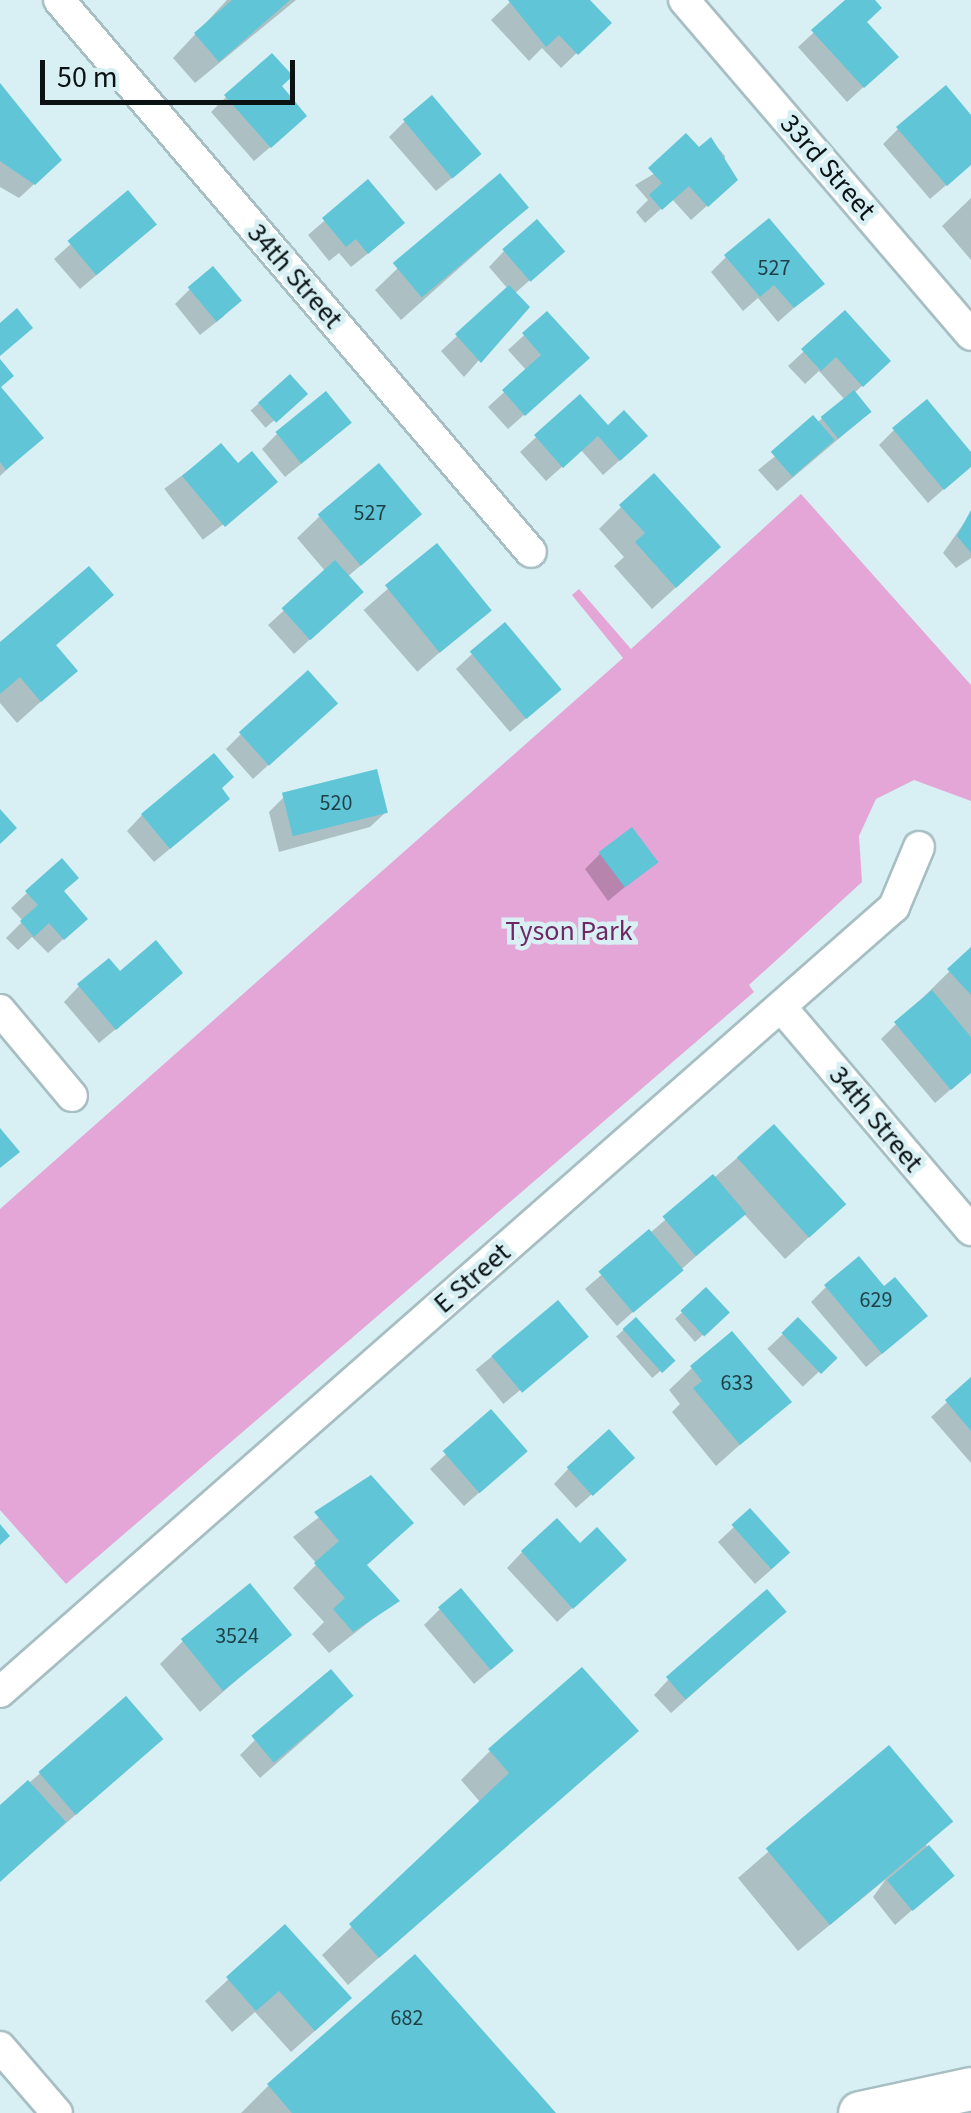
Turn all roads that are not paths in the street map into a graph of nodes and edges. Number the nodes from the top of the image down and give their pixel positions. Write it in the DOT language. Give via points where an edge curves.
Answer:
graph roads {
  1 [pos="59,0"];
  2 [pos="684,0"];
  3 [pos="971,335"];
  4 [pos="531,552"];
  5 [pos="919,847"];
  6 [pos="780,1007"];
  7 [pos="0,1010"];
  8 [pos="72,1096"];
  9 [pos="971,1230"];
  10 [pos="0,1692"];
  11 [pos="0,2047"];
  12 [pos="971,2089"];
  13 [pos="57,2113"];
  14 [pos="860,2113"];
  1 -- 4 [label="street, 34th Street"];
  2 -- 3 [label="street, 33rd Street"];
  5 -- 6 [label="street, E Street" via="894,907"];
  6 -- 9 [label="street, 34th Street"];
  6 -- 10 [label="street, E Street"];
  7 -- 8 [label="street"];
  11 -- 13 [label="street"];
  12 -- 14 [label="street"];
}
